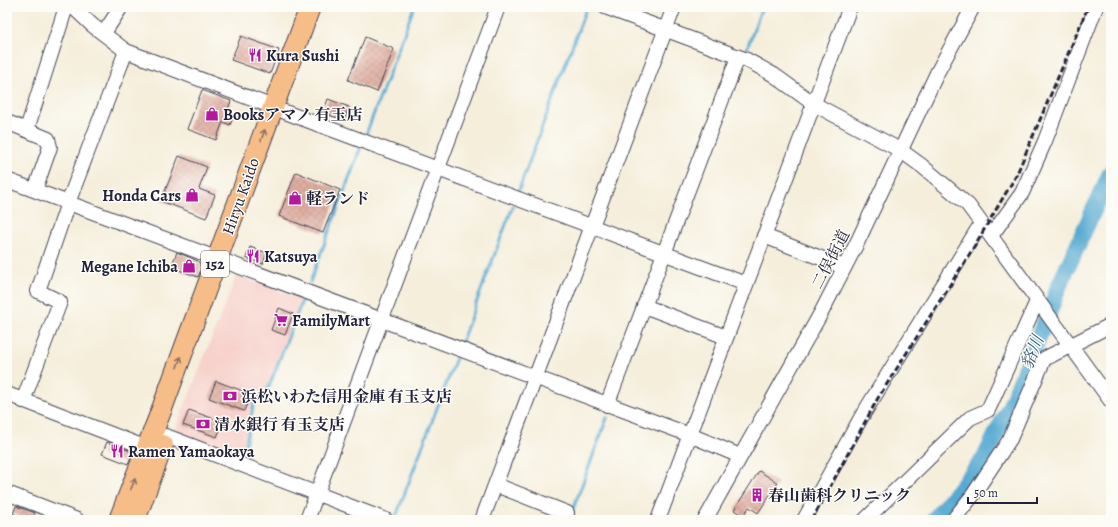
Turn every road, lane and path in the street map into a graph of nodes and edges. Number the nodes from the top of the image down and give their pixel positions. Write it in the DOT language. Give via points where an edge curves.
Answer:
graph roads {
  1 [pos="66,7"];
  2 [pos="73,7"];
  3 [pos="121,7"];
  4 [pos="310,7"];
  5 [pos="323,7"];
  6 [pos="498,7"];
  7 [pos="605,7"];
  8 [pos="674,7"];
  9 [pos="850,7"];
  10 [pos="973,7"];
  11 [pos="1096,7"];
  12 [pos="666,29"];
  13 [pos="104,33"];
  14 [pos="126,51"];
  15 [pos="742,58"];
  16 [pos="814,104"];
  17 [pos="279,109"];
  18 [pos="7,122"];
  19 [pos="27,129"];
  20 [pos="900,150"];
  21 [pos="438,168"];
  22 [pos="7,180"];
  23 [pos="34,190"];
  24 [pos="68,203"];
  25 [pos="981,224"];
  26 [pos="591,226"];
  27 [pos="764,236"];
  28 [pos="990,236"];
  29 [pos="664,253"];
  30 [pos="223,261"];
  31 [pos="844,267"];
  32 [pos="746,284"];
  33 [pos="1041,305"];
  34 [pos="648,307"];
  35 [pos="381,320"];
  36 [pos="1111,325"];
  37 [pos="726,337"];
  38 [pos="1071,346"];
  39 [pos="534,379"];
  40 [pos="7,394"];
  41 [pos="23,401"];
  42 [pos="1111,401"];
  43 [pos="607,405"];
  44 [pos="690,435"];
  45 [pos="166,436"];
  46 [pos="147,448"];
  47 [pos="740,456"];
  48 [pos="496,485"];
  49 [pos="7,493"];
  50 [pos="318,493"];
  51 [pos="567,513"];
  52 [pos="77,520"];
  53 [pos="118,520"];
  54 [pos="135,520"];
  55 [pos="307,520"];
  56 [pos="386,520"];
  57 [pos="482,520"];
  58 [pos="658,520"];
  59 [pos="706,520"];
  60 [pos="804,520"];
  61 [pos="865,520"];
  62 [pos="953,520"];
  1 -- 19 [label="street"];
  2 -- 13 [label="street" via="92,26"];
  3 -- 13 [label="street"];
  4 -- 17 [label="highway, Hiryu Kaido / 152"];
  5 -- 17 [label="highway, Hiryu Kaido / 152"];
  6 -- 21 [label="street"];
  7 -- 12 [label="street"];
  8 -- 12 [label="street"];
  9 -- 16 [label="street"];
  10 -- 20 [label="street, 二俣街道" via="938,70"];
  11 -- 28 [label="street" via="1024,188"];
  12 -- 15 [label="street"];
  12 -- 26 [label="street"];
  13 -- 14 [label="street"];
  14 -- 17 [label="street"];
  14 -- 24 [label="street"];
  15 -- 16 [label="street" via="774,75"];
  15 -- 29 [label="street"];
  16 -- 20 [label="street"];
  16 -- 27 [label="street"];
  17 -- 21 [label="street"];
  17 -- 30 [label="highway, Hiryu Kaido / 152"];
  18 -- 19 [label="street"];
  19 -- 23 [label="street" via="48,139 50,147"];
  20 -- 25 [label="street" via="957,194"];
  20 -- 31 [label="street, 二俣街道"];
  21 -- 26 [label="street"];
  21 -- 35 [label="street"];
  22 -- 23 [label="street"];
  23 -- 24 [label="street"];
  24 -- 30 [label="street"];
  24 -- 41 [label="street" via="38,290 60,302"];
  25 -- 28 [label="street"];
  25 -- 60 [label="street" via="862,416"];
  26 -- 29 [label="street"];
  26 -- 39 [label="street"];
  27 -- 31 [label="street"];
  27 -- 32 [label="street"];
  28 -- 33 [label="street"];
  29 -- 32 [label="street"];
  29 -- 34 [label="street"];
  30 -- 35 [label="street"];
  30 -- 45 [label="highway, Hiryu Kaido / 152"];
  46 -- 30 [label="highway, Hiryu Kaido / 152, one-way"];
  31 -- 47 [label="street, 二俣街道" via="818,320"];
  32 -- 37 [label="street"];
  33 -- 38 [label="street"];
  33 -- 61 [label="street" via="988,410 970,418"];
  34 -- 37 [label="street"];
  34 -- 43 [label="street"];
  35 -- 39 [label="street"];
  35 -- 50 [label="street"];
  36 -- 38 [label="street"];
  37 -- 44 [label="street"];
  38 -- 42 [label="street"];
  38 -- 62 [label="street" via="1044,359 1010,438 973,495"];
  39 -- 43 [label="street"];
  39 -- 48 [label="street"];
  40 -- 41 [label="street"];
  41 -- 46 [label="street"];
  43 -- 44 [label="street"];
  44 -- 47 [label="street"];
  44 -- 58 [label="street"];
  45 -- 50 [label="street"];
  45 -- 54 [label="highway, Hiryu Kaido / 152"];
  53 -- 46 [label="highway, Hiryu Kaido / 152, one-way"];
  47 -- 59 [label="street, 二俣街道"];
  48 -- 51 [label="street"];
  48 -- 57 [label="street"];
  49 -- 52 [label="street"];
  50 -- 55 [label="street"];
  50 -- 56 [label="street"];
}
